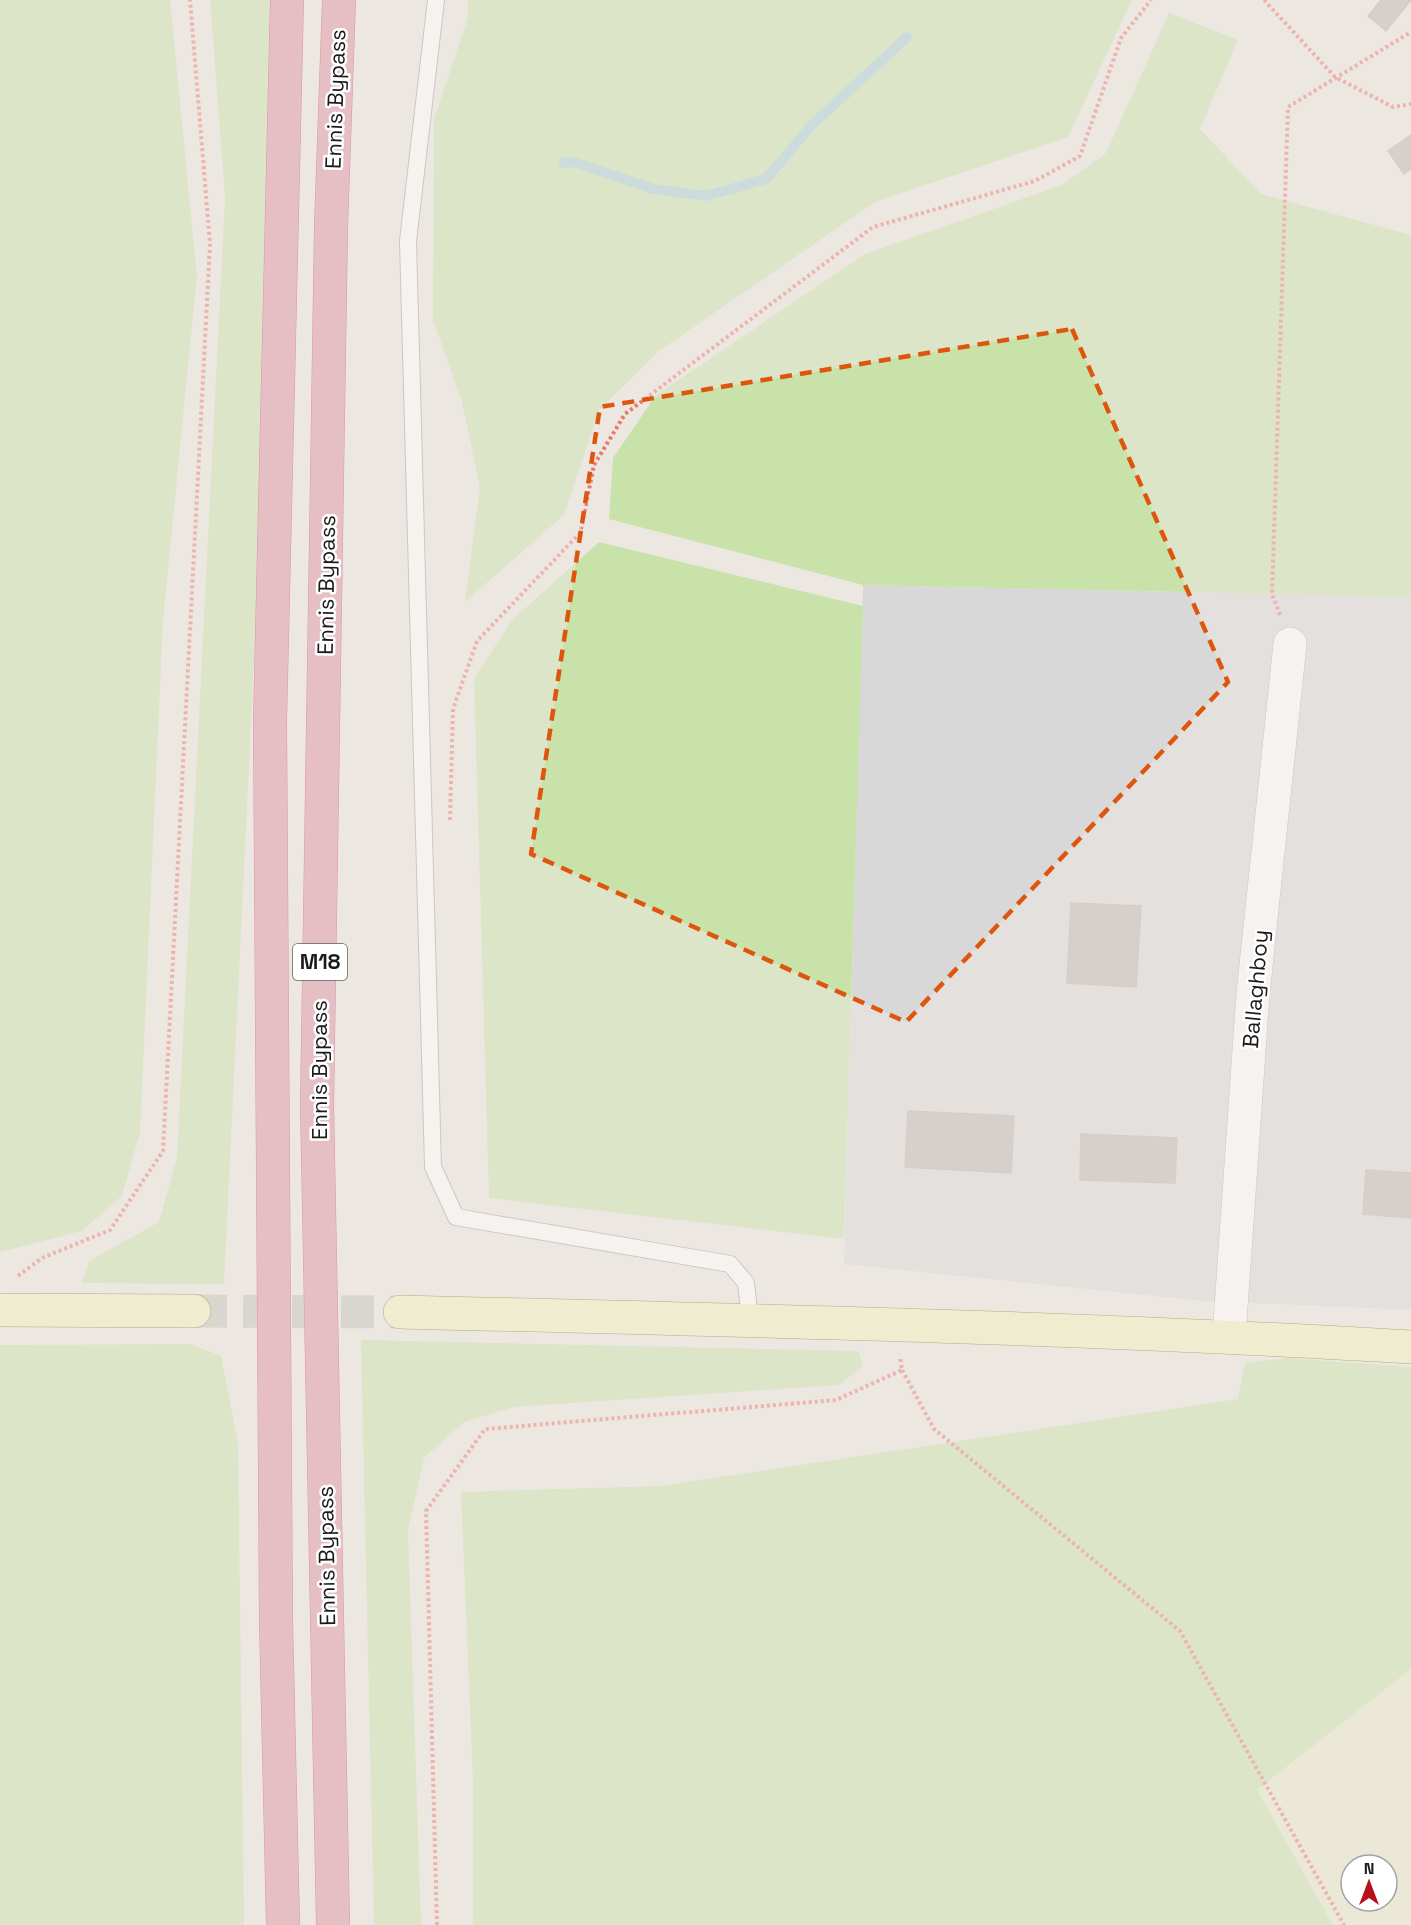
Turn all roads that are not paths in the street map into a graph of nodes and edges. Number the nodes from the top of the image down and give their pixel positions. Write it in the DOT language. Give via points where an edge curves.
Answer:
graph roads {
  1 [pos="287,0"];
  2 [pos="339,0"];
  3 [pos="436,0"];
  4 [pos="1290,644"];
  5 [pos="4,1297"];
  6 [pos="194,1311"];
  7 [pos="400,1312"];
  8 [pos="750,1320"];
  9 [pos="1229,1336"];
  10 [pos="1411,1347"];
  11 [pos="283,1925"];
  12 [pos="333,1925"];
  1 -- 11 [label="highway, Ennis Bypass / M18" via="270,721 276,1621"];
  2 -- 12 [label="highway, Ennis Bypass / M18" via="331,227 317,1105"];
  3 -- 8 [label="lane" via="408,241 433,1167 456,1217 730,1264 746,1283"];
  4 -- 9 [label="street, Ballaghboy" via="1253,994"];
  5 -- 6 [label="main road"];
  7 -- 8 [label="main road"];
  8 -- 9 [label="main road"];
  9 -- 10 [label="main road"];
}
